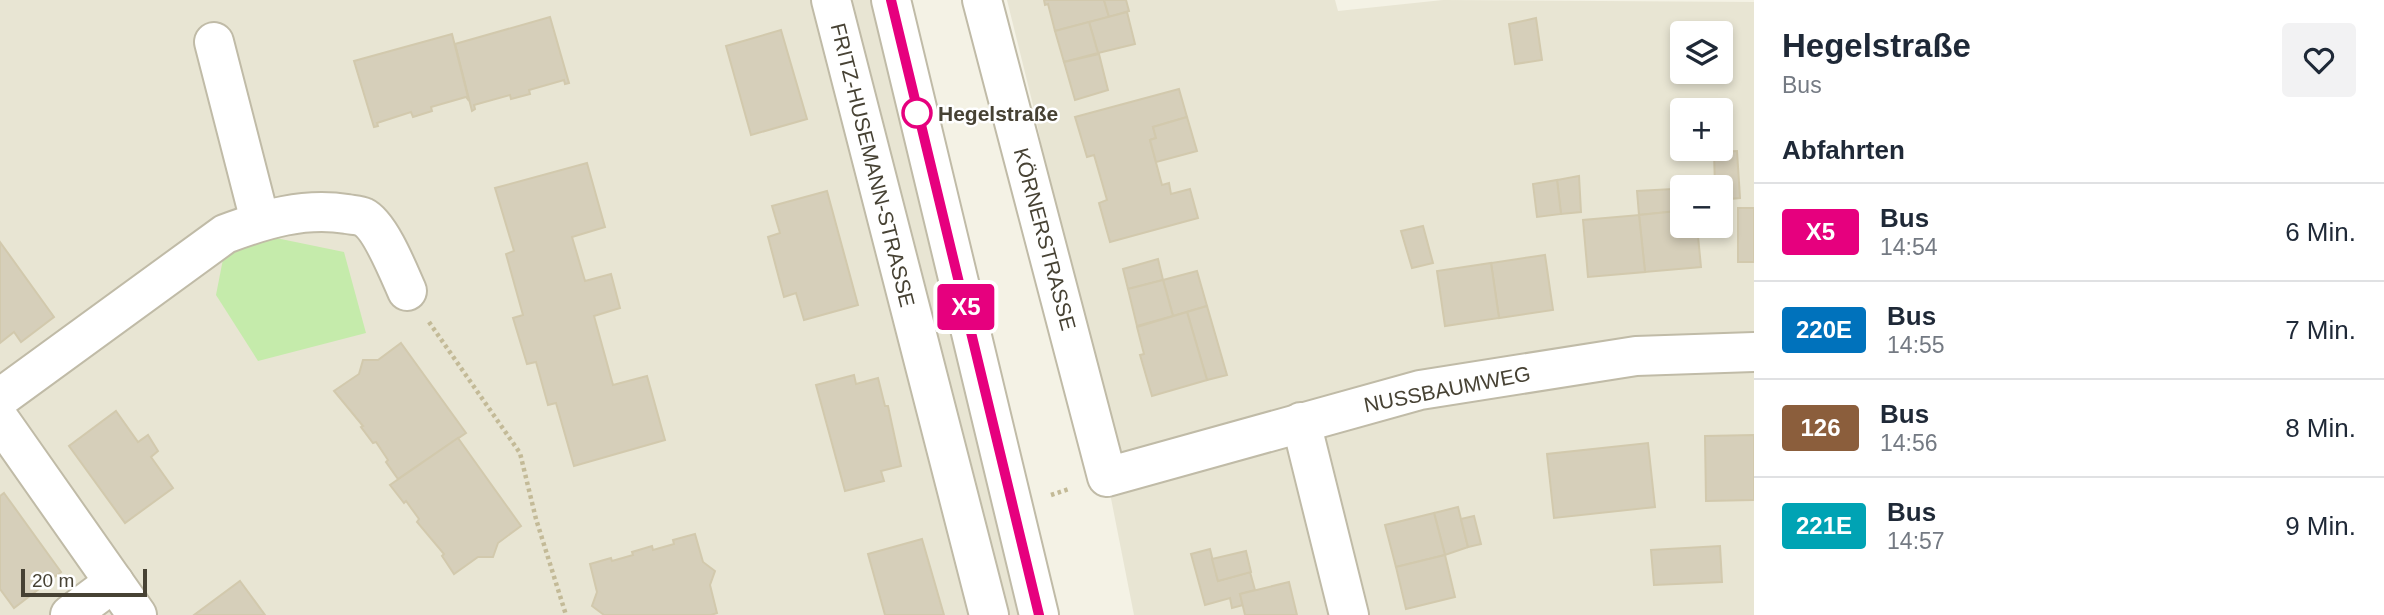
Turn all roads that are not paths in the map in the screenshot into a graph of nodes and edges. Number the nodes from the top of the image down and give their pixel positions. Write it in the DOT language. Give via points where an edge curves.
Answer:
graph roads {
  1 [pos="831,0"];
  2 [pos="891,0"];
  3 [pos="982,0"];
  4 [pos="214,42"];
  5 [pos="260,221"];
  6 [pos="407,291"];
  7 [pos="1754,352"];
  8 [pos="0,398"];
  9 [pos="0,420"];
  10 [pos="1301,422"];
  11 [pos="1107,477"];
  12 [pos="114,582"];
  13 [pos="70,615"];
  14 [pos="137,615"];
  15 [pos="989,615"];
  16 [pos="1039,615"];
  17 [pos="1349,615"];
  1 -- 15 [label="street, FRITZ-HUSEMANN-STRASSE"];
  2 -- 16 [label="street"];
  3 -- 11 [label="street, KÖRNERSTRASSE"];
  4 -- 5 [label="street"];
  5 -- 6 [label="street" via="330,211 364,217 381,236"];
  5 -- 8 [label="street" via="225,234"];
  7 -- 10 [label="street, NUSSBAUMWEG" via="1623,358 1420,390"];
  9 -- 12 [label="street"];
  10 -- 11 [label="street, NUSSBAUMWEG"];
  10 -- 17 [label="street"];
  12 -- 13 [label="street"];
  12 -- 14 [label="street"];
}
